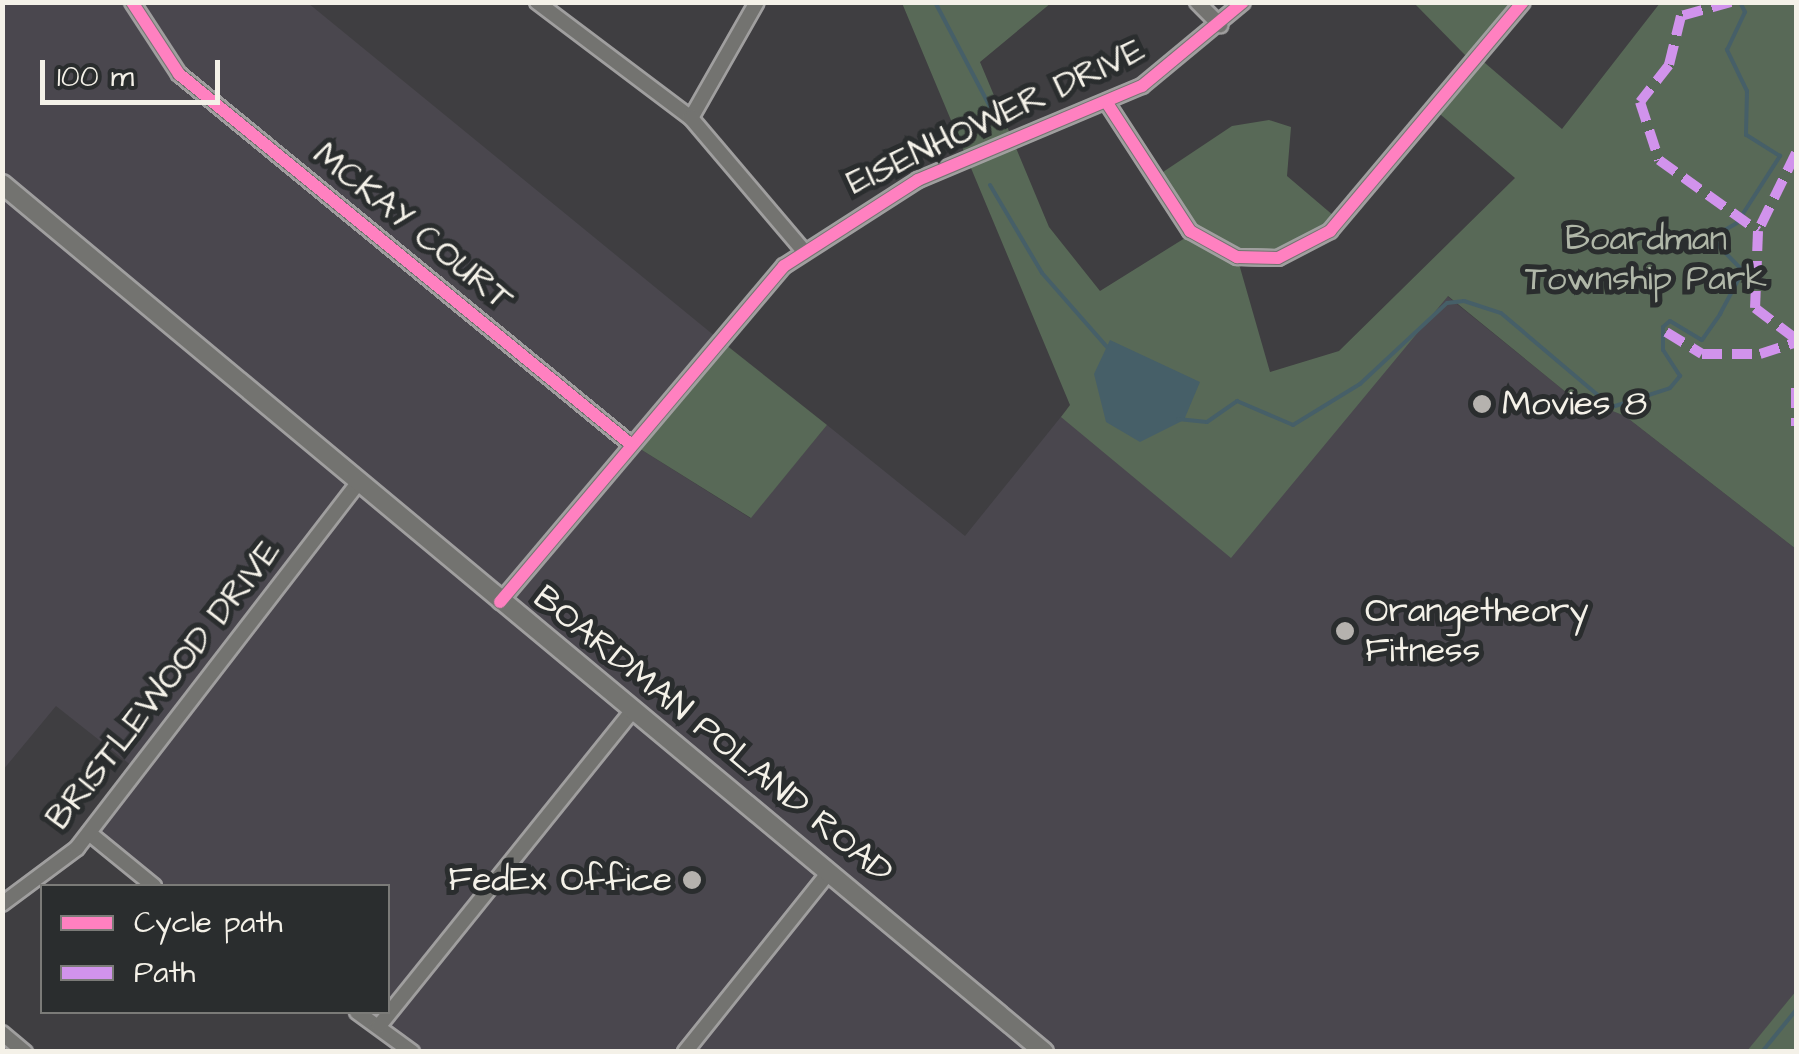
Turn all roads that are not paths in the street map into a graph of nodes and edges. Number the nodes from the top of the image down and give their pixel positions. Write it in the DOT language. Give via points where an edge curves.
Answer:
graph roads {
  1 [pos="132,2"];
  2 [pos="537,2"];
  3 [pos="757,2"];
  4 [pos="1197,2"];
  5 [pos="1243,2"];
  6 [pos="1523,2"];
  7 [pos="1220,26"];
  8 [pos="1107,103"];
  9 [pos="690,118"];
  10 [pos="2,184"];
  11 [pos="2,200"];
  12 [pos="26,212"];
  13 [pos="803,250"];
  14 [pos="628,442"];
  15 [pos="357,484"];
  16 [pos="500,602"];
  17 [pos="632,710"];
  18 [pos="89,833"];
  19 [pos="829,872"];
  20 [pos="152,884"];
  21 [pos="2,904"];
  22 [pos="390,1012"];
  23 [pos="360,1014"];
  24 [pos="389,1014"];
  25 [pos="379,1026"];
  26 [pos="2,1034"];
  27 [pos="1042,1048"];
  28 [pos="25,1052"];
  29 [pos="412,1052"];
  30 [pos="685,1052"];
  1 -- 14 [label="street, MCKAY COURT" via="179,74"];
  2 -- 9 [label="street"];
  3 -- 9 [label="street"];
  4 -- 7 [label="street"];
  5 -- 7 [label="street, EISENHOWER DRIVE"];
  6 -- 8 [label="street" via="1330,232 1278,258 1237,257 1190,231"];
  7 -- 8 [label="street, EISENHOWER DRIVE" via="1171,68"];
  8 -- 13 [label="street, EISENHOWER DRIVE" via="918,180"];
  9 -- 13 [label="street"];
  10 -- 12 [label="main road, BOARDMAN POLAND ROAD"];
  11 -- 12 [label="main road, BOARDMAN POLAND ROAD"];
  12 -- 15 [label="main road, BOARDMAN POLAND ROAD"];
  13 -- 14 [label="street, EISENHOWER DRIVE" via="734,314"];
  14 -- 16 [label="street, EISENHOWER DRIVE"];
  15 -- 16 [label="main road, BOARDMAN POLAND ROAD"];
  15 -- 18 [label="street, BRISTLEWOOD DRIVE"];
  16 -- 17 [label="main road, BOARDMAN POLAND ROAD"];
  17 -- 19 [label="main road, BOARDMAN POLAND ROAD"];
  17 -- 22 [label="street"];
  18 -- 20 [label="street"];
  18 -- 21 [label="street, BRISTLEWOOD DRIVE" via="56,870"];
  19 -- 27 [label="main road, BOARDMAN POLAND ROAD"];
  19 -- 30 [label="street"];
  23 -- 25 [label="street"];
  24 -- 25 [label="street"];
  25 -- 29 [label="street"];
  26 -- 28 [label="street"];
}
